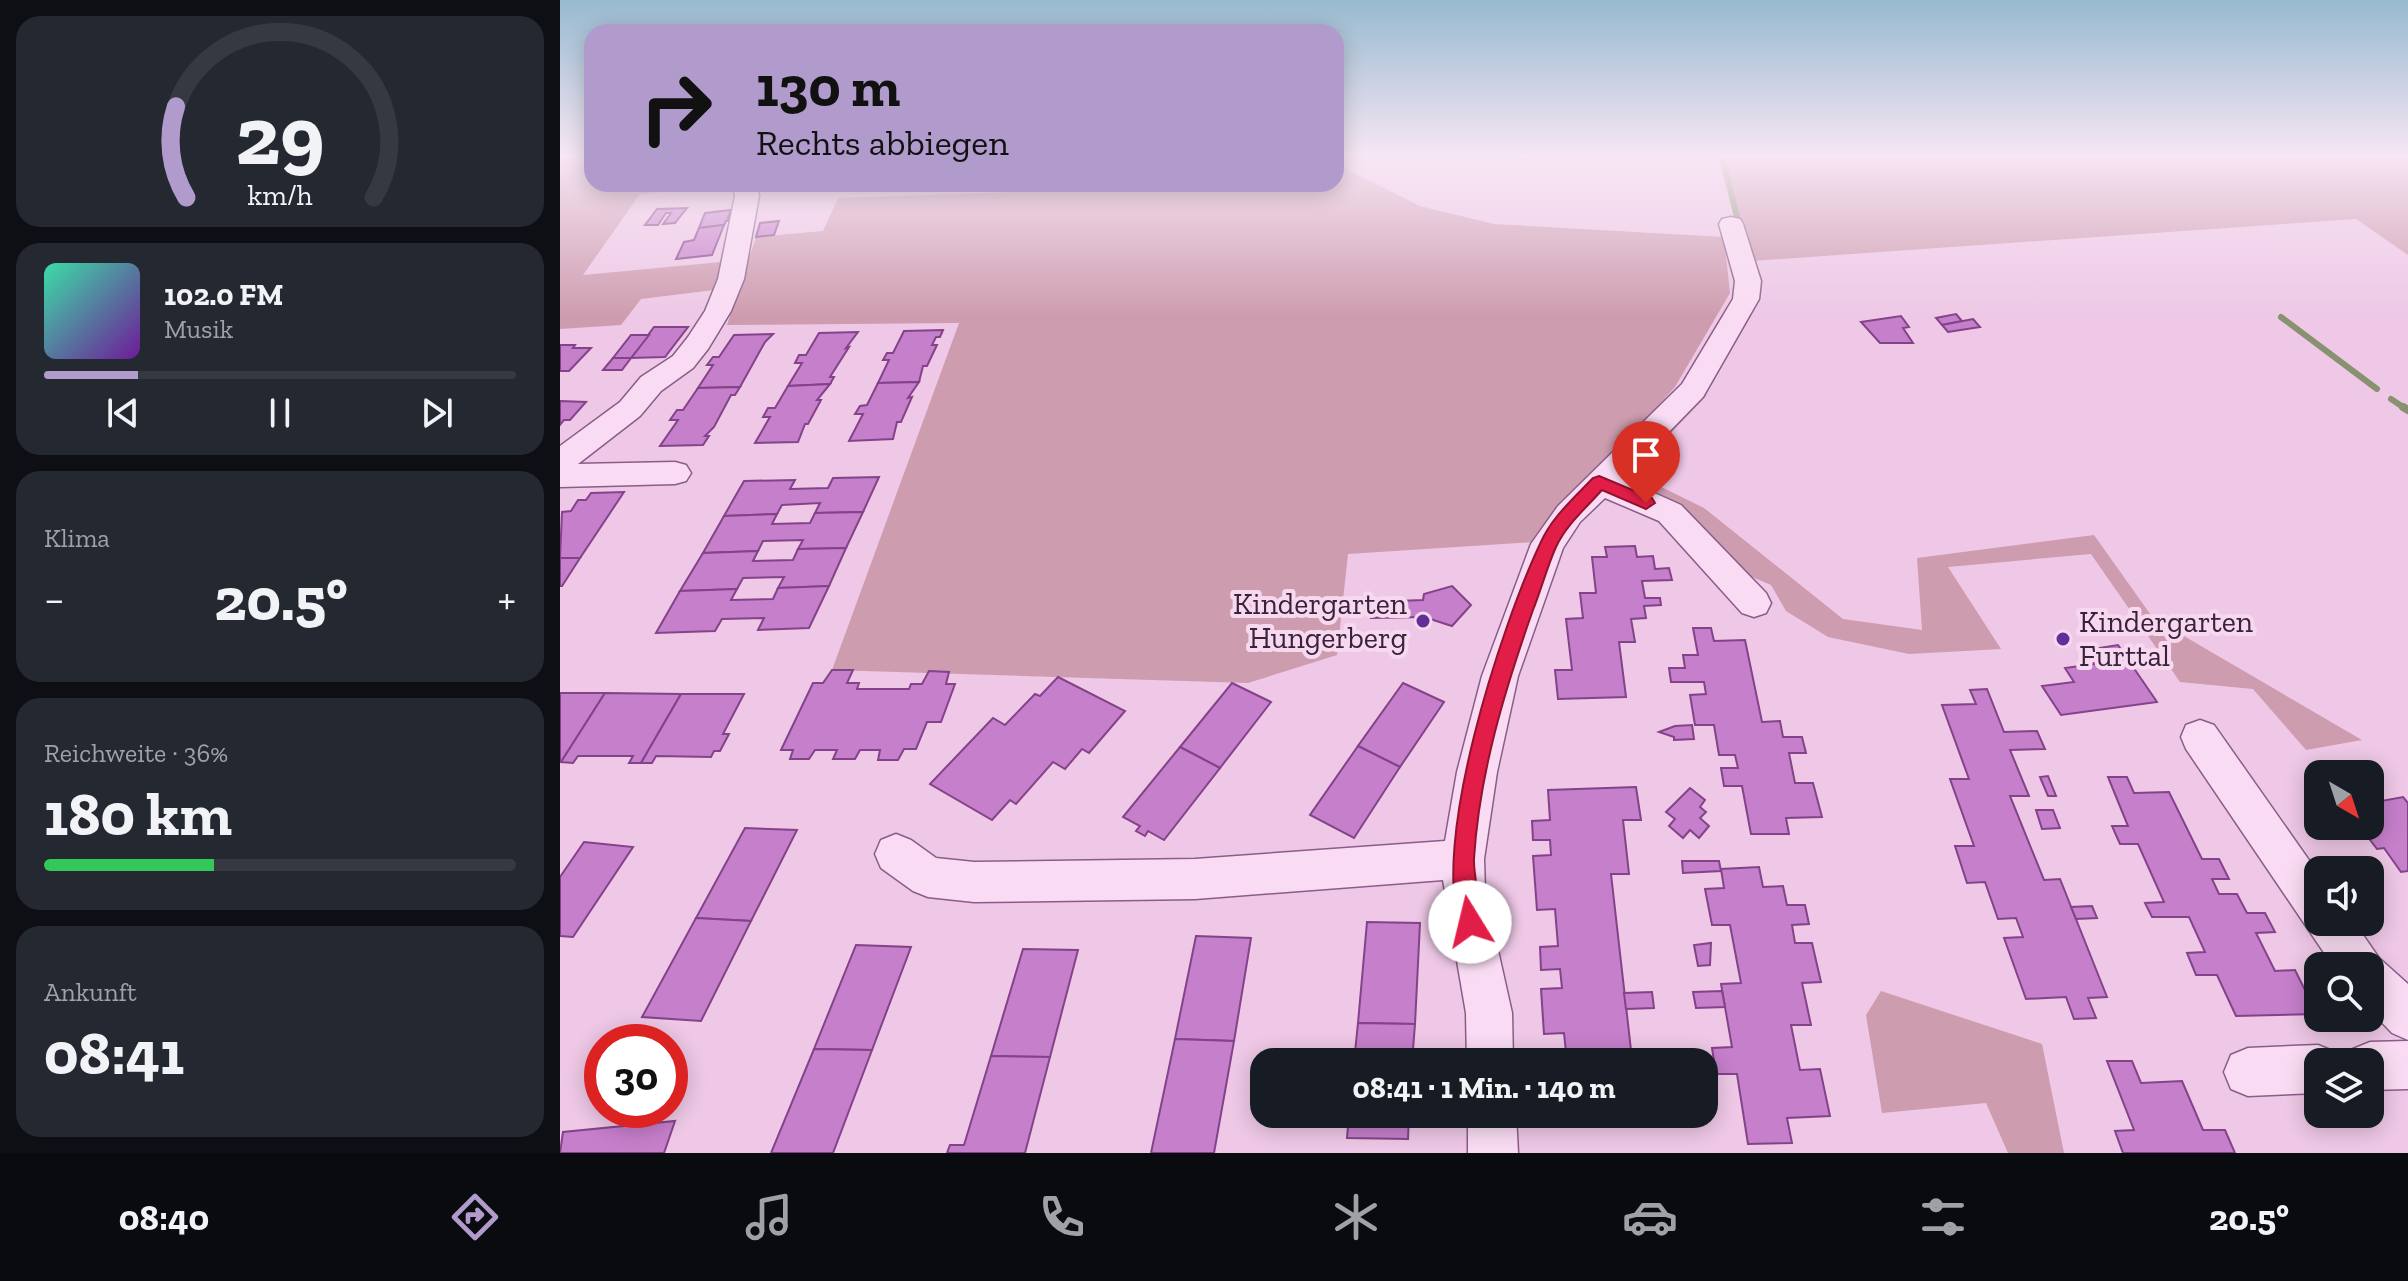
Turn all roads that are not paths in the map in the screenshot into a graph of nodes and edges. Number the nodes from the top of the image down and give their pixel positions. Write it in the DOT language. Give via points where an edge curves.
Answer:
graph roads {
  1 [pos="744,211"];
  2 [pos="1731,224"];
  3 [pos="560,462"];
  4 [pos="675,473"];
  5 [pos="560,476"];
  6 [pos="1599,482"];
  7 [pos="1754,603"];
  8 [pos="2200,737"];
  9 [pos="896,854"];
  10 [pos="1463,859"];
  11 [pos="2304,889"];
  12 [pos="2384,992"];
  13 [pos="2408,1017"];
  14 [pos="1490,1048"];
  15 [pos="2408,1065"];
  16 [pos="2384,1066"];
  17 [pos="2304,1070"];
  18 [pos="2248,1072"];
  19 [pos="1492,1128"];
  20 [pos="1493,1153"];
  1 -- 3 [label="street" via="731,279 718,311 683,362"];
  2 -- 6 [label="street" via="1748,281 1746,299 1693,390"];
  4 -- 5 [label="street"];
  6 -- 7 [label="street" via="1670,513"];
  6 -- 10 [label="street" via="1548,544 1531,587 1500,676"];
  8 -- 11 [label="street"];
  9 -- 10 [label="street" via="928,877 974,882 1195,879"];
  10 -- 14 [label="street" via="1464,892 1489,1013"];
  12 -- 13 [label="street"];
  15 -- 16 [label="street"];
  17 -- 18 [label="street"];
  19 -- 20 [label="street"];
}
